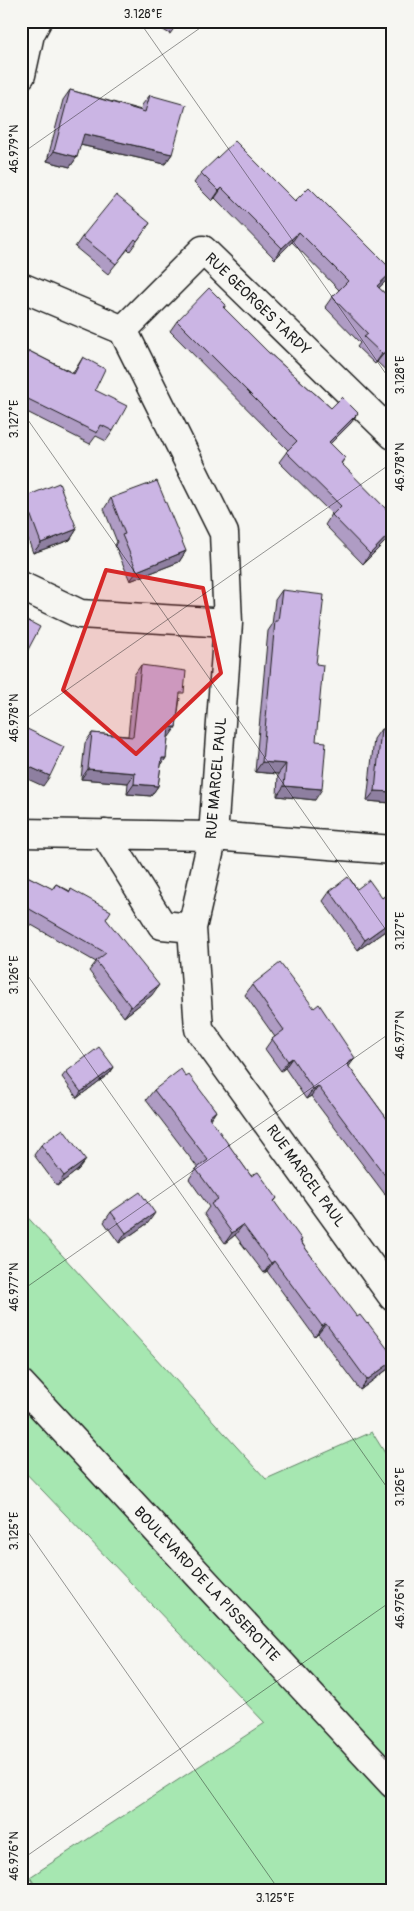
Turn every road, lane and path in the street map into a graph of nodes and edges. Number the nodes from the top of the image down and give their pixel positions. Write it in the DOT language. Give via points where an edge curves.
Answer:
graph roads {
  1 [pos="29,29"];
  2 [pos="21,75"];
  3 [pos="21,287"];
  4 [pos="123,330"];
  5 [pos="393,435"];
  6 [pos="21,586"];
  7 [pos="228,623"];
  8 [pos="21,833"];
  9 [pos="105,834"];
  10 [pos="212,836"];
  11 [pos="393,850"];
  12 [pos="192,928"];
  13 [pos="393,1296"];
  14 [pos="21,1384"];
  15 [pos="393,1784"];
  1 -- 2 [label="street"];
  3 -- 4 [label="street"];
  4 -- 5 [label="street, RUE GEORGES TARDY" via="203,250"];
  4 -- 7 [label="street, RUE MARCEL PAUL" via="224,533"];
  6 -- 7 [label="street" via="80,614"];
  7 -- 10 [label="street, RUE MARCEL PAUL"];
  8 -- 9 [label="street"];
  9 -- 10 [label="street"];
  9 -- 12 [label="street" via="162,925"];
  10 -- 11 [label="street"];
  10 -- 12 [label="street, RUE MARCEL PAUL"];
  12 -- 13 [label="street, RUE MARCEL PAUL" via="199,1029"];
  14 -- 15 [label="street, BOULEVARD DE LA PISSEROTTE"];
}
